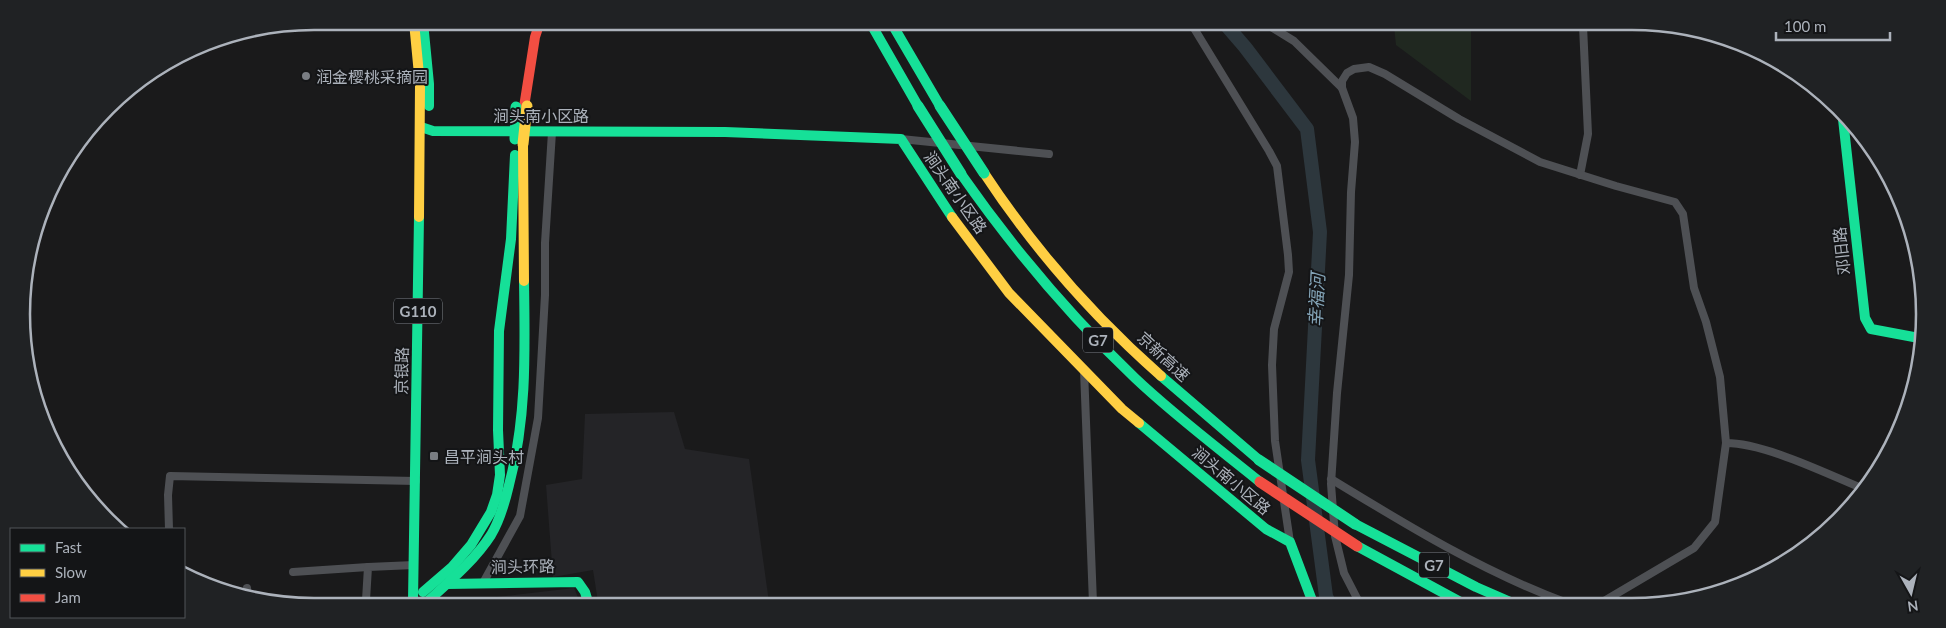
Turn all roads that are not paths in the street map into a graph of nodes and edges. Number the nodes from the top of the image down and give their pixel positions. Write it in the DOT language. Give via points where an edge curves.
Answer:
graph roads {
  1 [pos="415,30"];
  2 [pos="424,30"];
  3 [pos="528,30"];
  4 [pos="538,30"];
  5 [pos="874,30"];
  6 [pos="896,30"];
  7 [pos="1195,30"];
  8 [pos="1276,30"];
  9 [pos="1583,30"];
  10 [pos="1342,88"];
  11 [pos="522,107"];
  12 [pos="1844,124"];
  13 [pos="425,128"];
  14 [pos="552,132"];
  15 [pos="900,139"];
  16 [pos="519,144"];
  17 [pos="1048,154"];
  18 [pos="1580,175"];
  19 [pos="1915,337"];
  20 [pos="1084,370"];
  21 [pos="1726,443"];
  22 [pos="1331,479"];
  23 [pos="416,481"];
  24 [pos="1857,486"];
  25 [pos="169,528"];
  26 [pos="1290,542"];
  27 [pos="414,565"];
  28 [pos="368,567"];
  29 [pos="293,572"];
  30 [pos="483,583"];
  31 [pos="446,584"];
  32 [pos="366,598"];
  33 [pos="414,598"];
  34 [pos="424,598"];
  35 [pos="587,598"];
  36 [pos="1093,598"];
  37 [pos="1311,598"];
  38 [pos="1357,598"];
  39 [pos="1453,598"];
  40 [pos="1501,598"];
  41 [pos="1553,598"];
  42 [pos="1609,598"];
  1 -- 13 [label="main road, 京银路 / G110"];
  2 -- 13 [label="main road, 京银路 / G110" via="429,84"];
  3 -- 11 [label="main road"];
  4 -- 11 [label="main road"];
  5 -- 39 [label="main road, G7, bridge" via="918,106 986,210 1083,326 1173,411 1260,482 1357,546"];
  6 -- 40 [label="main road, 京新高速 / G7, bridge" via="984,173 1049,262 1147,364 1259,460 1355,524"];
  7 -- 26 [label="street" via="1277,166 1289,272 1274,329 1273,408"];
  8 -- 10 [label="street" via="1294,42"];
  9 -- 18 [label="street" via="1588,134"];
  10 -- 18 [label="street" via="1342,81 1354,68 1369,67 1540,162"];
  10 -- 22 [label="street" via="1353,118 1355,142 1350,192 1349,275"];
  11 -- 16 [label="main road, bridge"];
  12 -- 19 [label="main road, 邓旧路" via="1865,318 1871,329"];
  13 -- 14 [label="main road, 涧头南小区路" via="436,132"];
  13 -- 23 [label="main road, 京银路 / G110"];
  13 -- 34 [label="main road, 京银路 / G110"];
  14 -- 15 [label="main road, 涧头南小区路" via="725,132"];
  14 -- 30 [label="street" via="538,418 520,516"];
  15 -- 17 [label="street"];
  15 -- 20 [label="main road, 涧头南小区路" via="947,210 1009,293"];
  16 -- 31 [label="main road" via="524,353 521,429 508,494 491,535"];
  16 -- 34 [label="main road" via="499,331 500,475 497,495 491,512 471,545"];
  18 -- 21 [label="street" via="1674,202 1680,208 1694,288 1720,377"];
  20 -- 26 [label="main road, 涧头南小区路" via="1122,409 1220,492 1266,529"];
  20 -- 36 [label="street"];
  21 -- 24 [label="street" via="1772,452"];
  21 -- 42 [label="street" via="1715,522 1694,548"];
  22 -- 38 [label="street" via="1335,536 1344,573"];
  22 -- 41 [label="street" via="1476,564"];
  23 -- 25 [label="street" via="170,476"];
  23 -- 27 [label="main road, 京银路 / G110"];
  26 -- 37 [label="main road"];
  27 -- 28 [label="street"];
  27 -- 33 [label="main road, 京银路 / G110"];
  28 -- 29 [label="street"];
  28 -- 32 [label="street"];
  30 -- 31 [label="main road, 涧头环路"];
  30 -- 35 [label="main road, 涧头环路" via="578,582"];
  31 -- 34 [label="main road"];
}
